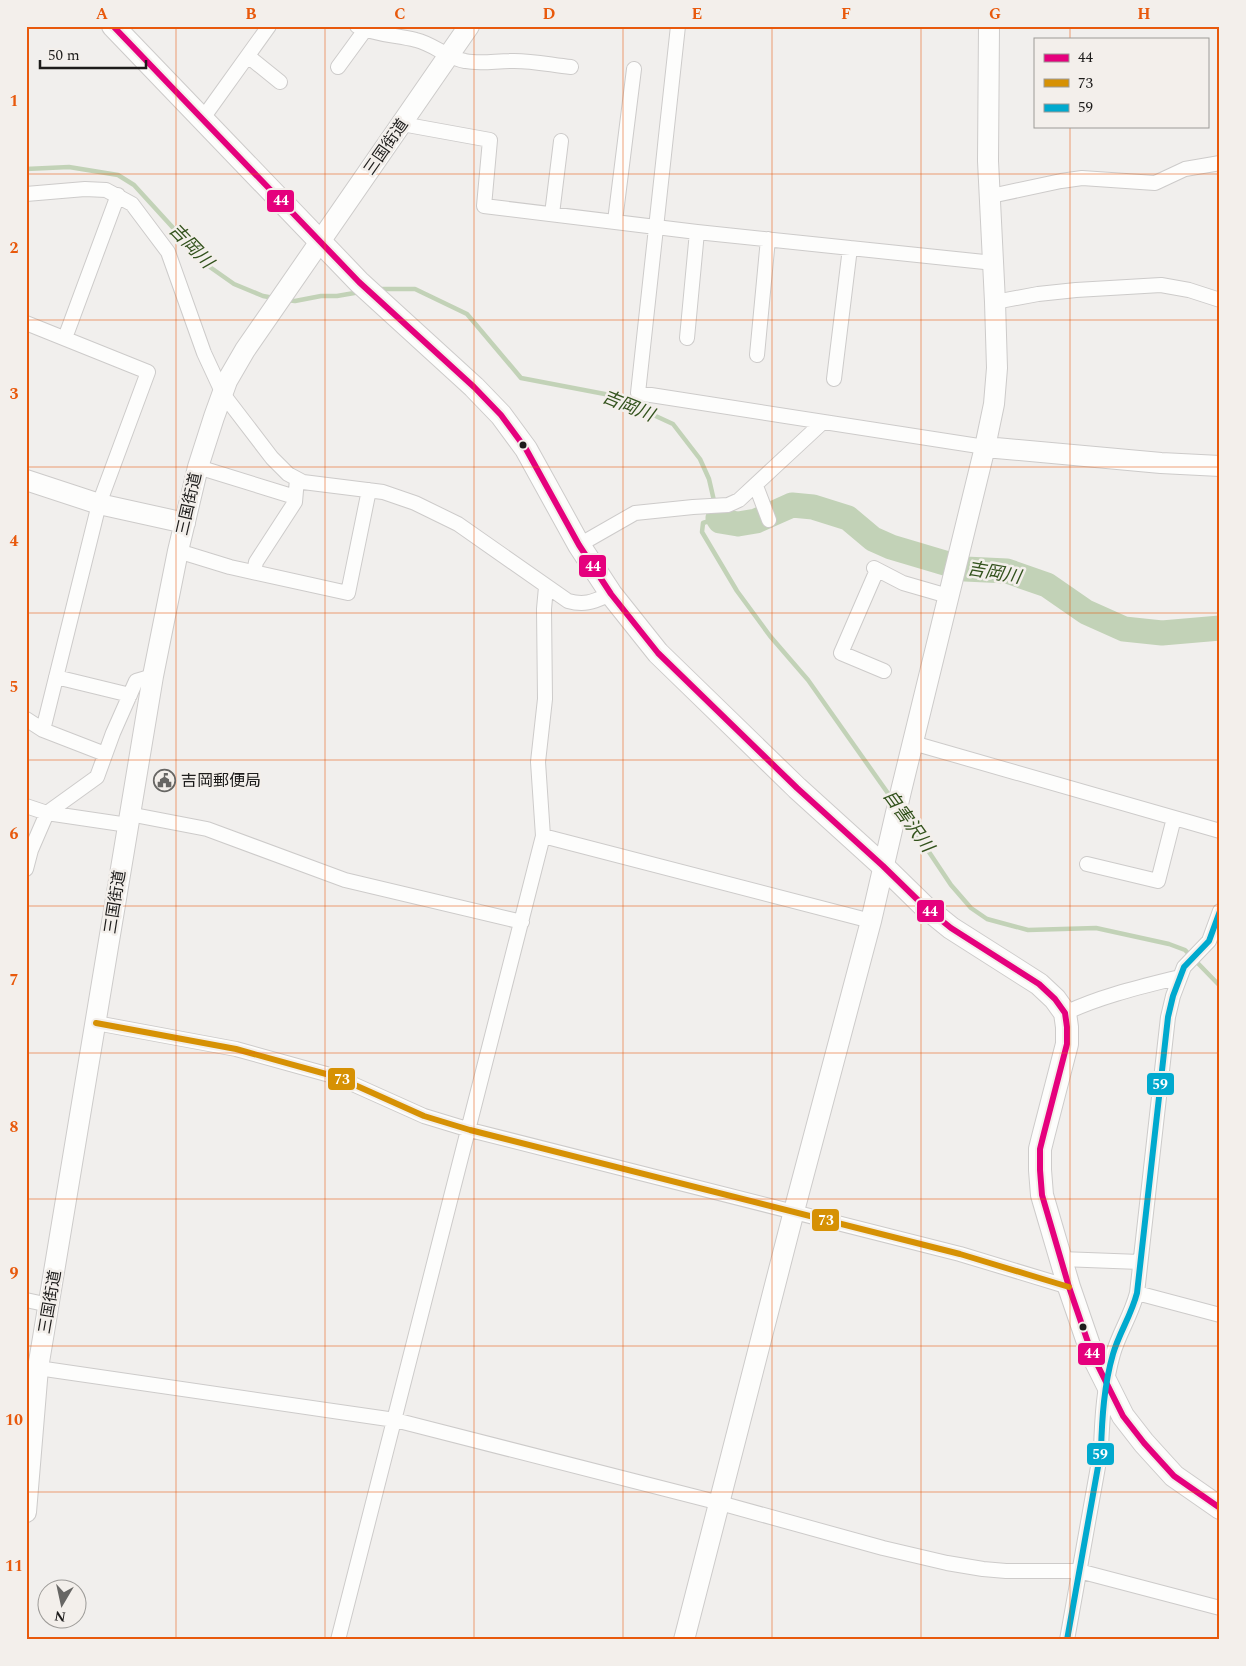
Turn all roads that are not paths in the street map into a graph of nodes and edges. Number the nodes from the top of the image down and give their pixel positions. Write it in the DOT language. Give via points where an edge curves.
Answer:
graph roads {
  1 [pos="113,26"];
  2 [pos="269,26"];
  3 [pos="469,26"];
  4 [pos="678,26"];
  5 [pos="989,26"];
  6 [pos="361,28"];
  7 [pos="248,56"];
  8 [pos="448,56"];
  9 [pos="338,67"];
  10 [pos="571,67"];
  11 [pos="634,69"];
  12 [pos="280,82"];
  13 [pos="203,118"];
  14 [pos="402,124"];
  15 [pos="561,141"];
  16 [pos="1220,163"];
  17 [pos="26,194"];
  18 [pos="118,195"];
  19 [pos="991,196"];
  20 [pos="552,214"];
  21 [pos="615,222"];
  22 [pos="656,226"];
  23 [pos="697,232"];
  24 [pos="768,239"];
  25 [pos="320,242"];
  26 [pos="850,248"];
  27 [pos="994,263"];
  28 [pos="1220,300"];
  29 [pos="995,302"];
  30 [pos="26,323"];
  31 [pos="65,338"];
  32 [pos="686,338"];
  33 [pos="757,355"];
  34 [pos="834,379"];
  35 [pos="222,394"];
  36 [pos="822,422"];
  37 [pos="985,448"];
  38 [pos="1220,466"];
  39 [pos="198,467"];
  40 [pos="297,479"];
  41 [pos="26,480"];
  42 [pos="756,486"];
  43 [pos="369,490"];
  44 [pos="295,497"];
  45 [pos="99,504"];
  46 [pos="769,520"];
  47 [pos="185,523"];
  48 [pos="579,544"];
  49 [pos="178,551"];
  50 [pos="254,572"];
  51 [pos="546,587"];
  52 [pos="950,590"];
  53 [pos="611,594"];
  54 [pos="884,671"];
  55 [pos="153,676"];
  56 [pos="56,677"];
  57 [pos="130,695"];
  58 [pos="26,719"];
  59 [pos="43,730"];
  60 [pos="913,743"];
  61 [pos="105,754"];
  62 [pos="26,806"];
  63 [pos="47,813"];
  64 [pos="1174,818"];
  65 [pos="128,819"];
  66 [pos="1220,831"];
  67 [pos="543,836"];
  68 [pos="1087,864"];
  69 [pos="883,866"];
  70 [pos="26,869"];
  71 [pos="1220,911"];
  72 [pos="870,921"];
  73 [pos="522,922"];
  74 [pos="1211,945"];
  75 [pos="1182,972"];
  76 [pos="1065,1014"];
  77 [pos="96,1023"];
  78 [pos="470,1130"];
  79 [pos="794,1211"];
  80 [pos="1061,1259"];
  81 [pos="1140,1262"];
  82 [pos="1069,1287"];
  83 [pos="1137,1293"];
  84 [pos="26,1300"];
  85 [pos="49,1305"];
  86 [pos="1220,1315"];
  87 [pos="38,1368"];
  88 [pos="1107,1382"];
  89 [pos="395,1420"];
  90 [pos="720,1503"];
  91 [pos="1220,1508"];
  92 [pos="26,1512"];
  93 [pos="1079,1571"];
  94 [pos="1220,1608"];
  95 [pos="338,1640"];
  96 [pos="684,1640"];
  97 [pos="1068,1640"];
  1 -- 13 [label="main road"];
  2 -- 7 [label="street"];
  3 -- 8 [label="street, 三国街道"];
  4 -- 22 [label="street"];
  5 -- 19 [label="street"];
  6 -- 8 [label="street" via="418,40"];
  6 -- 9 [label="street"];
  7 -- 12 [label="street"];
  7 -- 13 [label="street"];
  8 -- 10 [label="street" via="478,63 511,60"];
  8 -- 14 [label="street, 三国街道"];
  11 -- 21 [label="street"];
  13 -- 25 [label="main road"];
  14 -- 20 [label="street" via="490,140 484,206"];
  14 -- 25 [label="street, 三国街道"];
  15 -- 20 [label="street"];
  16 -- 19 [label="street" via="1185,169 1155,183 1082,178"];
  17 -- 18 [label="street" via="85,189 106,190"];
  18 -- 31 [label="street"];
  18 -- 35 [label="street" via="132,204 168,252"];
  19 -- 27 [label="street"];
  20 -- 21 [label="street"];
  21 -- 22 [label="street"];
  22 -- 23 [label="street"];
  22 -- 36 [label="street" via="638,393"];
  23 -- 24 [label="street"];
  23 -- 32 [label="street"];
  24 -- 26 [label="street"];
  24 -- 33 [label="street"];
  25 -- 35 [label="street, 三国街道" via="270,311"];
  25 -- 48 [label="main road" via="501,416 526,449"];
  26 -- 27 [label="street"];
  26 -- 34 [label="street"];
  27 -- 29 [label="street"];
  28 -- 29 [label="street" via="1161,285 1076,290"];
  29 -- 37 [label="street" via="997,368"];
  30 -- 31 [label="street"];
  31 -- 45 [label="street" via="148,372"];
  35 -- 39 [label="street, 三国街道"];
  35 -- 40 [label="street" via="272,458"];
  36 -- 37 [label="street"];
  36 -- 42 [label="street"];
  37 -- 38 [label="street"];
  37 -- 52 [label="street"];
  39 -- 44 [label="street"];
  39 -- 47 [label="street, 三国街道"];
  40 -- 43 [label="street"];
  40 -- 44 [label="street"];
  41 -- 45 [label="street"];
  42 -- 46 [label="street"];
  42 -- 48 [label="street" via="728,505 635,513"];
  43 -- 50 [label="street" via="348,593"];
  43 -- 51 [label="street" via="414,503 458,524"];
  44 -- 50 [label="street" via="295,502 256,562"];
  45 -- 47 [label="street"];
  45 -- 56 [label="street"];
  47 -- 49 [label="street, 三国街道"];
  48 -- 53 [label="main road"];
  49 -- 50 [label="street"];
  49 -- 55 [label="street, 三国街道"];
  51 -- 53 [label="street" via="568,601 580,604"];
  51 -- 67 [label="street" via="545,699 538,762"];
  52 -- 54 [label="street" via="903,583 876,569 841,653"];
  52 -- 60 [label="street"];
  53 -- 69 [label="main road" via="658,653"];
  55 -- 57 [label="street" via="136,681"];
  55 -- 65 [label="street, 三国街道"];
  56 -- 57 [label="street"];
  56 -- 59 [label="street"];
  57 -- 61 [label="street"];
  58 -- 59 [label="street"];
  59 -- 61 [label="street"];
  60 -- 64 [label="street"];
  60 -- 69 [label="street"];
  61 -- 63 [label="street" via="97,776"];
  62 -- 63 [label="street"];
  63 -- 65 [label="street"];
  63 -- 70 [label="street"];
  64 -- 66 [label="street"];
  64 -- 68 [label="street" via="1158,881"];
  65 -- 73 [label="street" via="207,829 345,880"];
  65 -- 77 [label="street, 三国街道"];
  67 -- 72 [label="street"];
  67 -- 73 [label="street"];
  69 -- 72 [label="street"];
  69 -- 76 [label="main road" via="951,928 1039,984"];
  71 -- 74 [label="street"];
  72 -- 79 [label="street"];
  73 -- 78 [label="street"];
  74 -- 75 [label="street"];
  75 -- 76 [label="street"];
  75 -- 81 [label="street" via="1173,996 1164,1041"];
  76 -- 80 [label="main road" via="1067,1044 1040,1149 1042,1195"];
  77 -- 78 [label="street" via="236,1049 337,1077 424,1116"];
  77 -- 85 [label="street, 三国街道"];
  78 -- 79 [label="street"];
  78 -- 89 [label="street"];
  79 -- 82 [label="street" via="960,1254"];
  79 -- 90 [label="street"];
  80 -- 81 [label="street"];
  80 -- 82 [label="main road"];
  81 -- 83 [label="street"];
  82 -- 88 [label="main road" via="1092,1354"];
  83 -- 86 [label="street"];
  83 -- 88 [label="street" via="1133,1310 1113,1353"];
  84 -- 85 [label="street"];
  85 -- 87 [label="street, 三国街道"];
  87 -- 89 [label="street"];
  87 -- 92 [label="street, 三国街道"];
  88 -- 91 [label="main road" via="1123,1416 1168,1470"];
  88 -- 93 [label="street" via="1101,1450"];
  89 -- 90 [label="street"];
  89 -- 95 [label="street"];
  90 -- 93 [label="street" via="947,1563 1006,1571"];
  90 -- 96 [label="street"];
  93 -- 94 [label="street"];
  93 -- 97 [label="street"];
}
